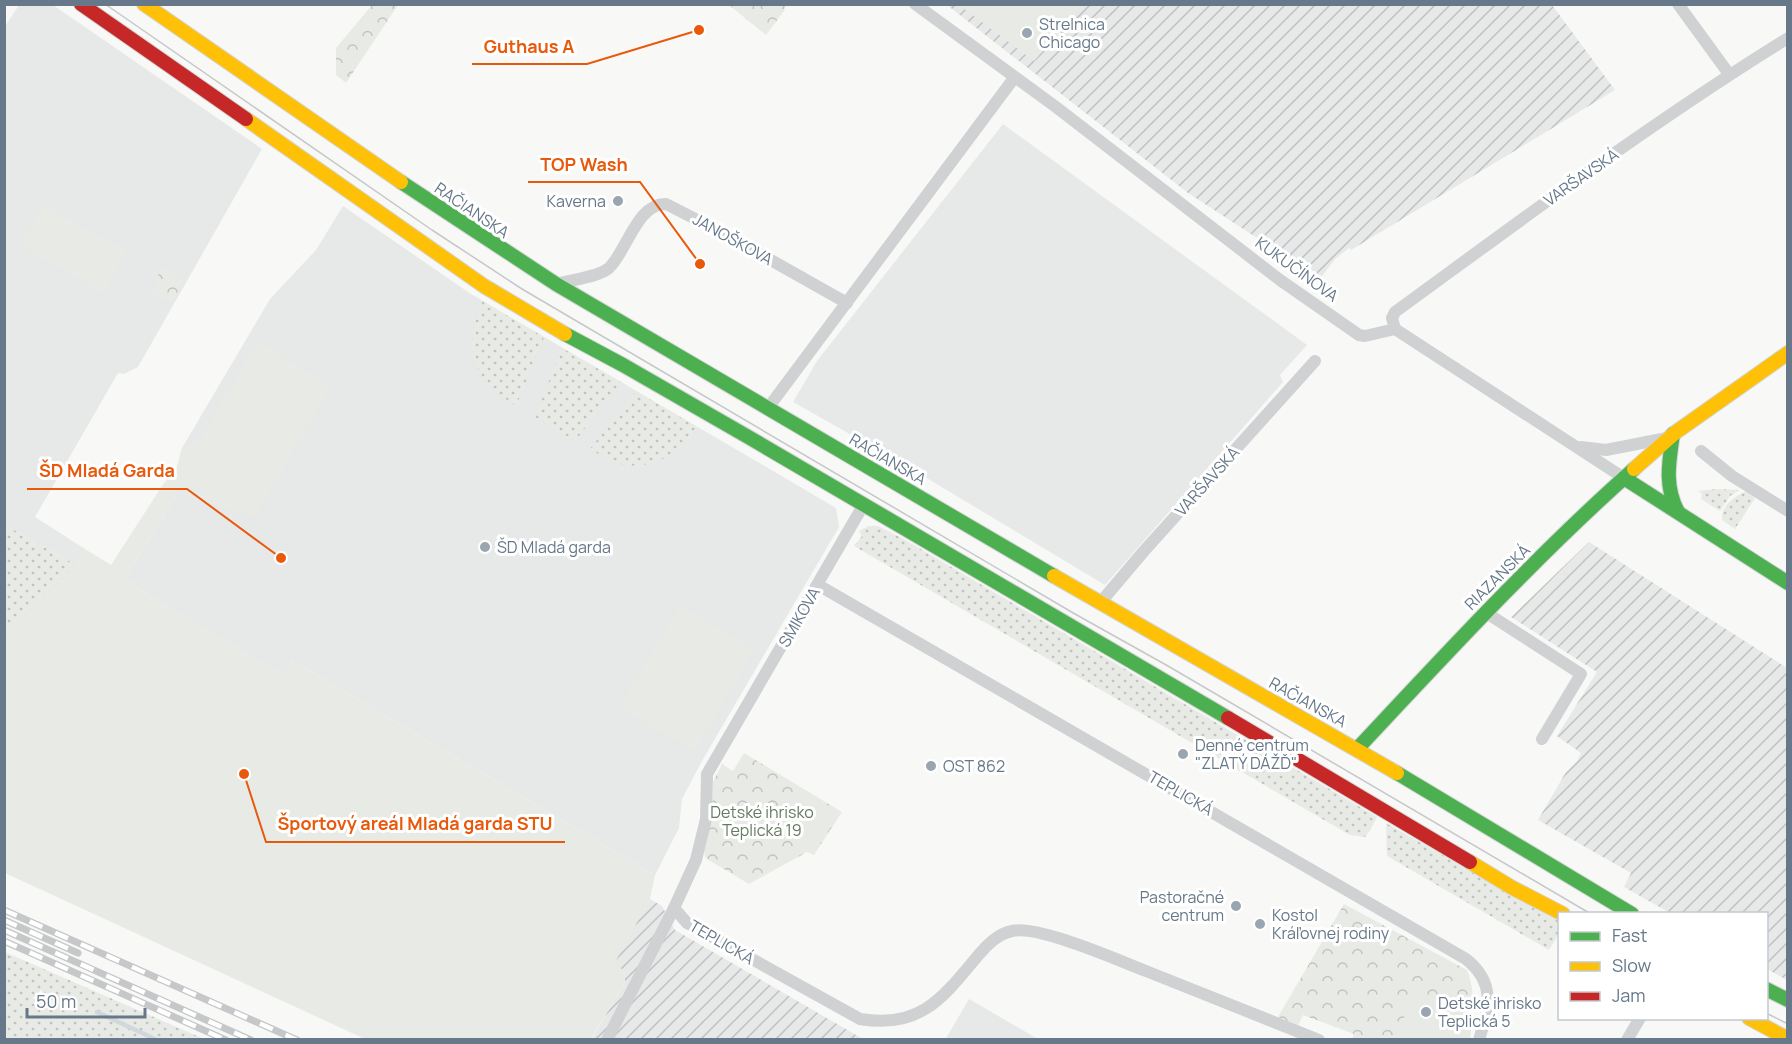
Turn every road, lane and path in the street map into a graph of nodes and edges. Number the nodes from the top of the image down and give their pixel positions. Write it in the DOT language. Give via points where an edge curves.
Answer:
graph roads {
  1 [pos="81,4"];
  2 [pos="144,4"];
  3 [pos="915,4"];
  4 [pos="1678,4"];
  5 [pos="1788,38"];
  6 [pos="1729,75"];
  7 [pos="1014,78"];
  8 [pos="556,284"];
  9 [pos="847,303"];
  10 [pos="1395,329"];
  11 [pos="1788,353"];
  12 [pos="1316,361"];
  13 [pos="768,408"];
  14 [pos="1672,436"];
  15 [pos="1572,445"];
  16 [pos="1701,451"];
  17 [pos="1624,478"];
  18 [pos="864,504"];
  19 [pos="1788,511"];
  20 [pos="1679,514"];
  21 [pos="1788,583"];
  22 [pos="818,585"];
  23 [pos="1100,603"];
  24 [pos="1485,612"];
  25 [pos="1542,739"];
  26 [pos="1356,749"];
  27 [pos="674,908"];
  28 [pos="1559,912"];
  29 [pos="1629,912"];
  30 [pos="1768,990"];
  31 [pos="1788,1000"];
  32 [pos="1639,1020"];
  33 [pos="1753,1020"];
  34 [pos="1788,1039"];
  35 [pos="607,1040"];
  36 [pos="1319,1040"];
  37 [pos="1479,1040"];
  38 [pos="1627,1040"];
  1 -- 18 [label="main road" via="484,286"];
  2 -- 8 [label="main road, RAČIANSKA"];
  3 -- 7 [label="street, KUKUČÍNOVA"];
  4 -- 6 [label="street"];
  5 -- 6 [label="street, VARŠAVSKÁ"];
  6 -- 10 [label="street, VARŠAVSKÁ" via="1395,312"];
  7 -- 9 [label="street"];
  7 -- 10 [label="street, KUKUČÍNOVA" via="1280,280 1359,334"];
  8 -- 9 [label="street, JANOŠKOVA" via="609,268 640,219 651,207 666,204"];
  8 -- 13 [label="main road, RAČIANSKA"];
  9 -- 13 [label="street"];
  10 -- 15 [label="street"];
  11 -- 14 [label="main road, RIAZANSKÁ"];
  12 -- 23 [label="street, VARŠAVSKÁ"];
  13 -- 23 [label="main road, RAČIANSKA"];
  14 -- 15 [label="street, RIAZANSKÁ" via="1606,450"];
  14 -- 17 [label="main road, RIAZANSKÁ"];
  14 -- 20 [label="main road" via="1668,484"];
  15 -- 17 [label="street"];
  16 -- 19 [label="street"];
  17 -- 20 [label="main road"];
  17 -- 24 [label="main road, RIAZANSKÁ"];
  18 -- 22 [label="street, SMIKOVA"];
  18 -- 28 [label="main road"];
  20 -- 21 [label="main road"];
  22 -- 27 [label="street, SMIKOVA" via="707,774 706,819 696,860"];
  22 -- 37 [label="street, TEPLICKÁ" via="1466,959 1482,975 1488,993"];
  23 -- 26 [label="main road, RAČIANSKA"];
  24 -- 25 [label="street" via="1581,674"];
  24 -- 26 [label="main road, RIAZANSKÁ"];
  26 -- 29 [label="main road, RAČIANSKA"];
  27 -- 35 [label="street, SMIKOVA"];
  27 -- 36 [label="street, TEPLICKÁ" via="687,923 860,1020 913,1017 939,1001 986,946 1002,934 1024,930 1101,954"];
  30 -- 31 [label="main road"];
  32 -- 38 [label="street"];
  33 -- 34 [label="main road"];
}
